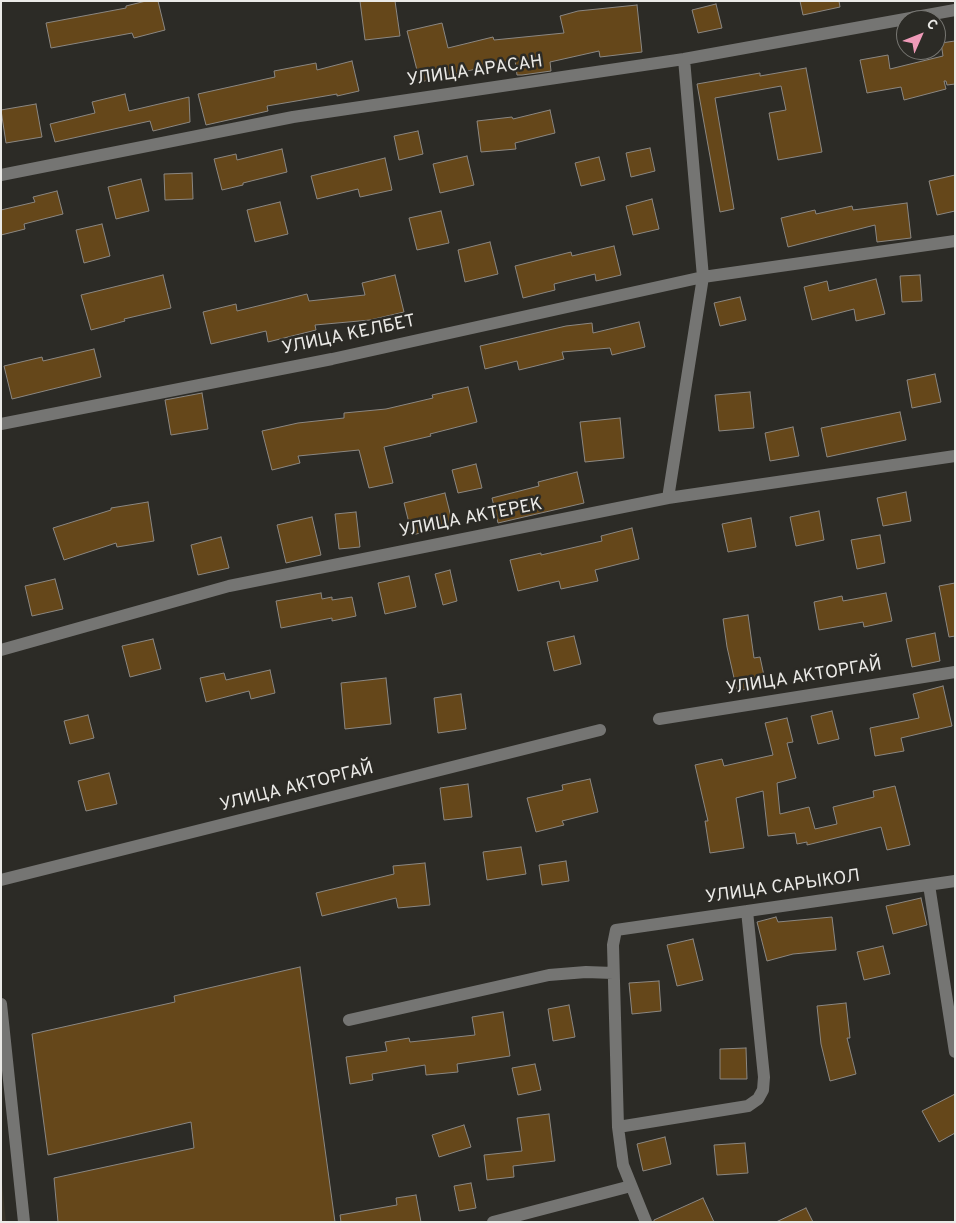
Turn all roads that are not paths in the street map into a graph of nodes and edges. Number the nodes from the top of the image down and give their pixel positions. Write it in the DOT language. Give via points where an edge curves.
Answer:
graph roads {
  1 [pos="955,10"];
  2 [pos="684,59"];
  3 [pos="1,176"];
  4 [pos="955,241"];
  5 [pos="703,277"];
  6 [pos="1,424"];
  7 [pos="955,456"];
  8 [pos="668,498"];
  9 [pos="1,650"];
  10 [pos="955,672"];
  11 [pos="659,719"];
  12 [pos="600,730"];
  13 [pos="1,880"];
  14 [pos="955,881"];
  15 [pos="930,884"];
  16 [pos="747,911"];
  17 [pos="613,973"];
  18 [pos="1,1004"];
  19 [pos="348,1020"];
  20 [pos="955,1052"];
  21 [pos="7,1125"];
  22 [pos="618,1127"];
  23 [pos="631,1186"];
  24 [pos="24,1222"];
  25 [pos="494,1222"];
  26 [pos="646,1222"];
  1 -- 2 [label="street, УЛИЦА АРАСАН"];
  2 -- 3 [label="street, УЛИЦА АРАСАН" via="293,117"];
  2 -- 5 [label="street"];
  4 -- 5 [label="street, УЛИЦА КЕЛБЕТ"];
  5 -- 6 [label="street, УЛИЦА КЕЛБЕТ" via="332,359"];
  5 -- 8 [label="street"];
  7 -- 8 [label="street, УЛИЦА АКТЕРЕК"];
  8 -- 9 [label="street, УЛИЦА АКТЕРЕК" via="229,586"];
  10 -- 11 [label="street, УЛИЦА АКТОРГАЙ"];
  12 -- 13 [label="street, УЛИЦА АКТОРГАЙ"];
  14 -- 15 [label="street, УЛИЦА САРЫКОЛ"];
  15 -- 16 [label="street, УЛИЦА САРЫКОЛ"];
  15 -- 20 [label="street"];
  16 -- 17 [label="street, УЛИЦА САРЫКОЛ" via="616,930"];
  16 -- 22 [label="street" via="764,1077 758,1099 748,1106"];
  17 -- 19 [label="street" via="549,975"];
  17 -- 22 [label="street"];
  18 -- 21 [label="street"];
  21 -- 24 [label="street"];
  22 -- 23 [label="street" via="623,1166"];
  23 -- 25 [label="street"];
  23 -- 26 [label="street"];
}
